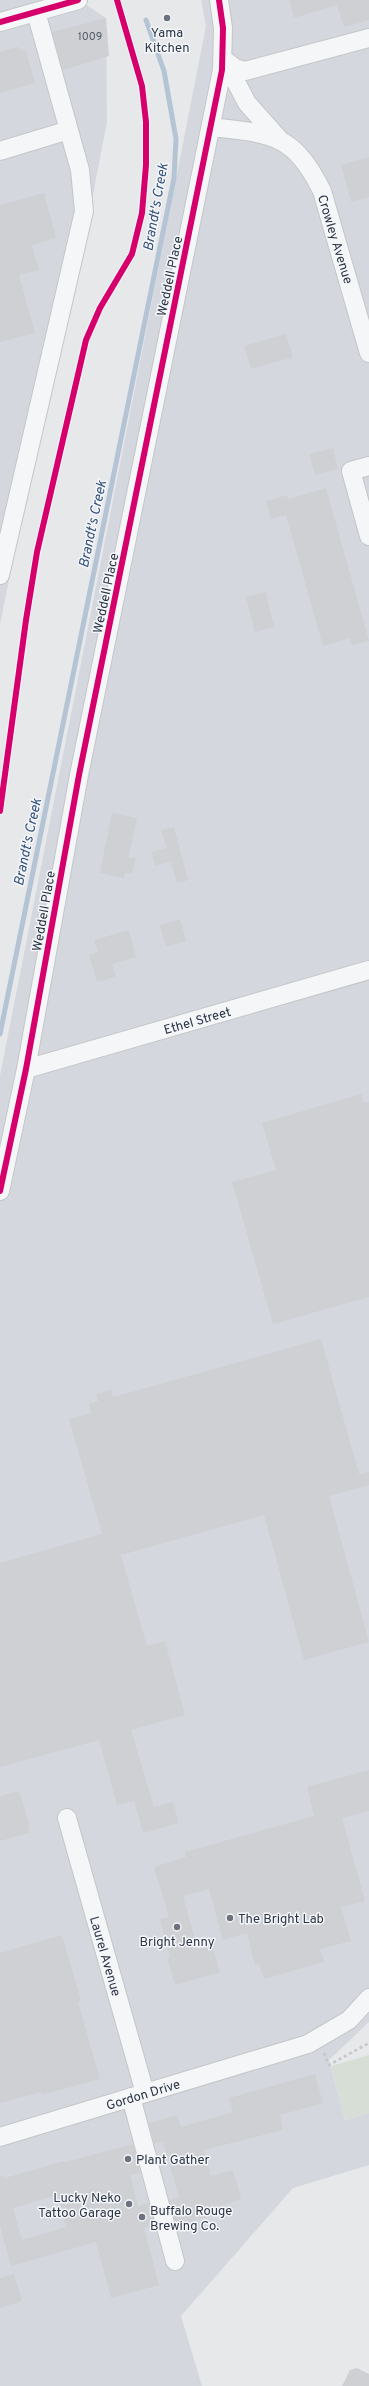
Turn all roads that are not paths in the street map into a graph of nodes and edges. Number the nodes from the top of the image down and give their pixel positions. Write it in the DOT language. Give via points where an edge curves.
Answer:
graph roads {
  1 [pos="78,0"];
  2 [pos="219,0"];
  3 [pos="36,12"];
  4 [pos="0,22"];
  5 [pos="369,38"];
  6 [pos="224,59"];
  7 [pos="211,127"];
  8 [pos="69,130"];
  9 [pos="279,139"];
  10 [pos="0,151"];
  11 [pos="369,353"];
  12 [pos="369,466"];
  13 [pos="369,536"];
  14 [pos="0,575"];
  15 [pos="369,970"];
  16 [pos="26,1069"];
  17 [pos="0,1190"];
  18 [pos="67,1818"];
  19 [pos="369,1998"];
  20 [pos="138,2095"];
  21 [pos="0,2137"];
  22 [pos="175,2262"];
  1 -- 3 [label="street"];
  2 -- 6 [label="street, Weddell Place"];
  3 -- 4 [label="street"];
  3 -- 8 [label="street"];
  5 -- 6 [label="street" via="245,71 235,68"];
  6 -- 7 [label="street, Weddell Place"];
  6 -- 9 [label="street, Crowley Avenue" via="247,103"];
  7 -- 9 [label="street, Crowley Avenue"];
  7 -- 16 [label="street, Weddell Place" via="79,775"];
  8 -- 10 [label="street"];
  8 -- 14 [label="street" via="80,170 84,211"];
  9 -- 11 [label="street, Crowley Avenue" via="302,157 322,191"];
  12 -- 13 [label="street" via="351,471"];
  15 -- 16 [label="street, Ethel Street"];
  16 -- 17 [label="street, Weddell Place"];
  18 -- 20 [label="street, Laurel Avenue"];
  19 -- 20 [label="street, Gordon Drive" via="349,2020 320,2039"];
  20 -- 21 [label="street, Gordon Drive"];
  20 -- 22 [label="street, Laurel Avenue"];
}
